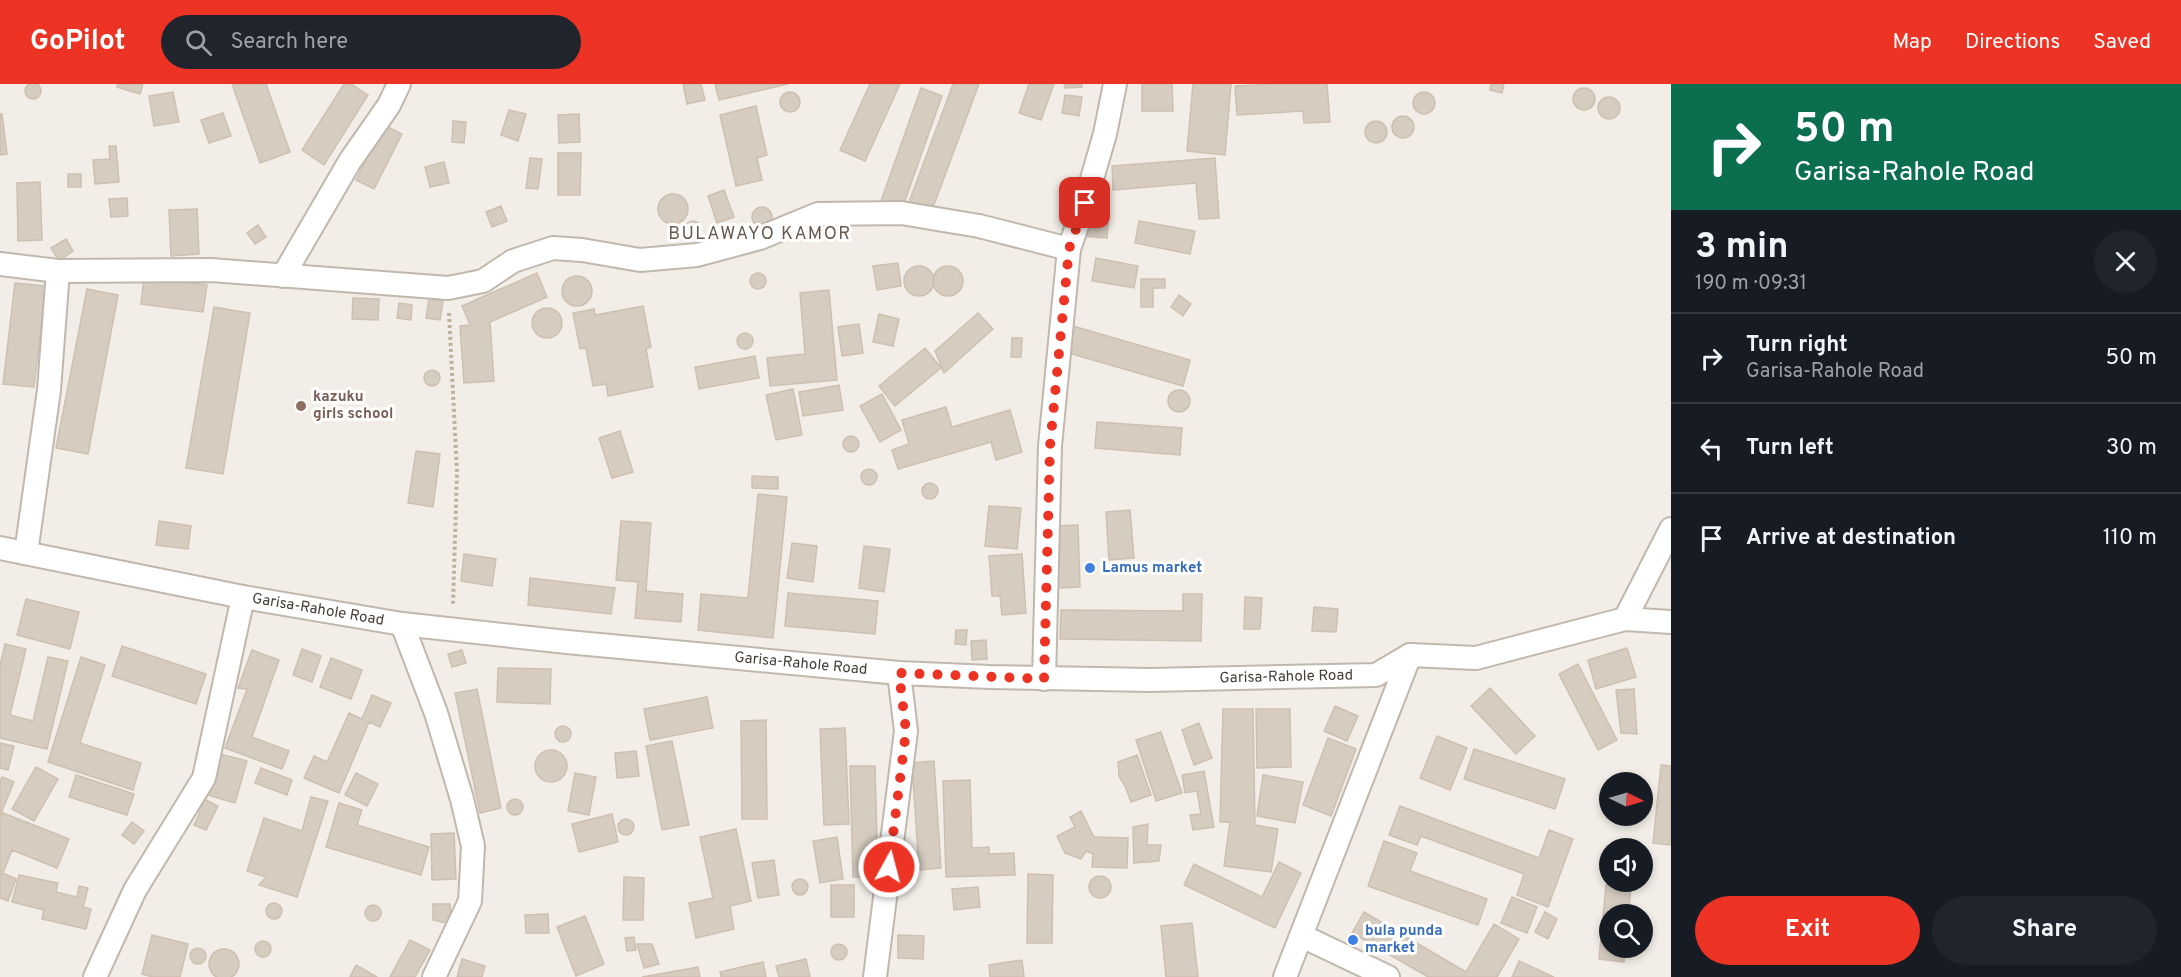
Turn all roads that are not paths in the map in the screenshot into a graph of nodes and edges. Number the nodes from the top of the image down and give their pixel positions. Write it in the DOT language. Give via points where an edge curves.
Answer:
graph roads {
  1 [pos="399,84"];
  2 [pos="1115,84"];
  3 [pos="1069,249"];
  4 [pos="0,264"];
  5 [pos="58,271"];
  6 [pos="283,276"];
  7 [pos="1671,529"];
  8 [pos="0,548"];
  9 [pos="26,553"];
  10 [pos="243,597"];
  11 [pos="1625,619"];
  12 [pos="1671,622"];
  13 [pos="402,624"];
  14 [pos="1410,655"];
  15 [pos="899,673"];
  16 [pos="1044,679"];
  17 [pos="1302,936"];
  18 [pos="95,977"];
  19 [pos="434,977"];
  20 [pos="875,977"];
  21 [pos="1285,977"];
  22 [pos="1388,977"];
  1 -- 6 [label="street"];
  2 -- 3 [label="street" via="1105,134"];
  3 -- 6 [label="street" via="979,226 901,213 818,214 760,238 697,255 640,260 553,248 513,261 483,281 448,288"];
  3 -- 16 [label="street" via="1050,446"];
  4 -- 5 [label="street"];
  5 -- 6 [label="street" via="211,270"];
  5 -- 9 [label="street" via="49,390"];
  7 -- 11 [label="street"];
  8 -- 9 [label="street, Garisa-Rahole Road"];
  9 -- 10 [label="street, Garisa-Rahole Road"];
  10 -- 13 [label="street, Garisa-Rahole Road"];
  10 -- 18 [label="street" via="204,777 135,890"];
  11 -- 12 [label="street"];
  11 -- 14 [label="street" via="1476,658"];
  13 -- 15 [label="street, Garisa-Rahole Road"];
  13 -- 19 [label="street" via="436,713 473,846 470,901"];
  14 -- 16 [label="street, Garisa-Rahole Road" via="1376,675"];
  14 -- 17 [label="street"];
  15 -- 16 [label="street, Garisa-Rahole Road"];
  15 -- 20 [label="street" via="906,731"];
  17 -- 21 [label="street"];
  17 -- 22 [label="street"];
}
